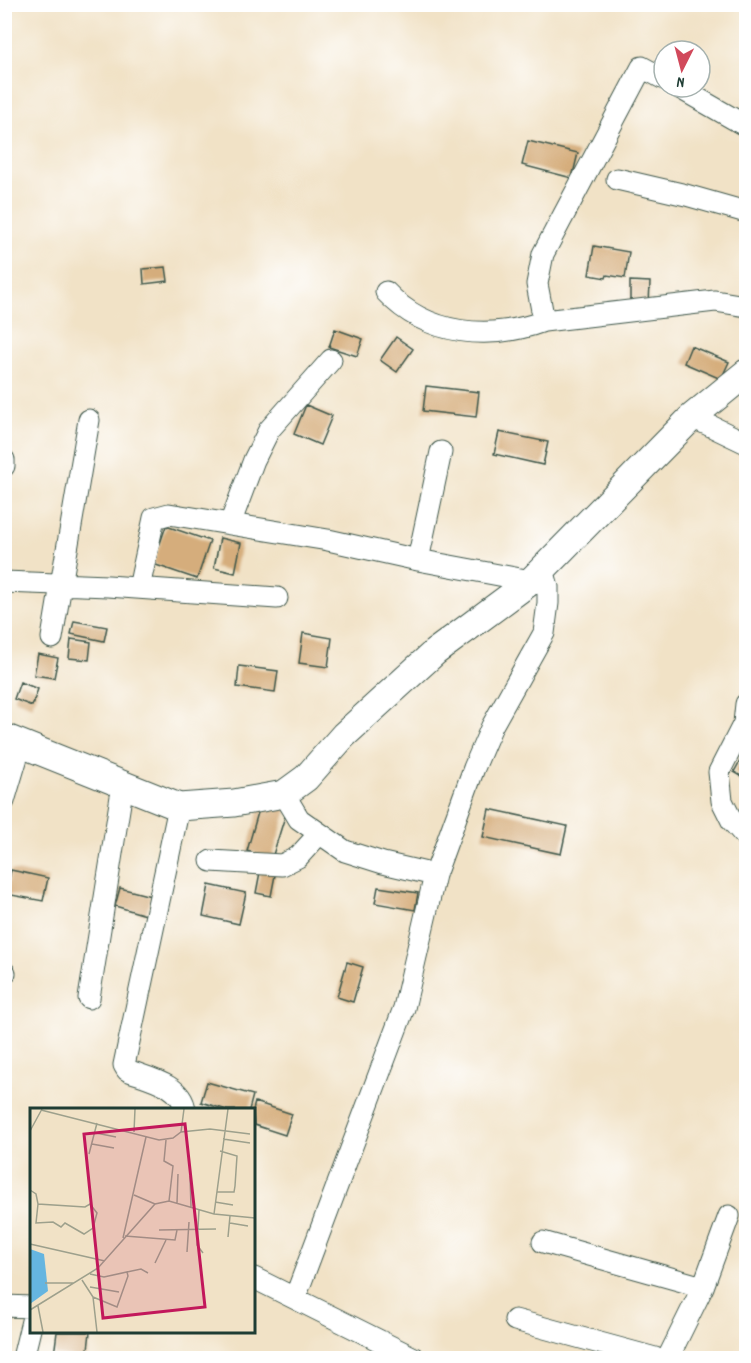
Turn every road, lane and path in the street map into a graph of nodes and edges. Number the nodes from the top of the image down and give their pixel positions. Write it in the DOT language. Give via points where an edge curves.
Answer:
graph roads {
  1 [pos="652,72"];
  2 [pos="699,99"];
  3 [pos="747,126"];
  4 [pos="617,179"];
  5 [pos="747,212"];
  6 [pos="386,292"];
  7 [pos="747,306"];
  8 [pos="544,321"];
  9 [pos="331,360"];
  10 [pos="747,373"];
  11 [pos="692,417"];
  12 [pos="89,420"];
  13 [pos="747,442"];
  14 [pos="441,452"];
  15 [pos="4,460"];
  16 [pos="4,466"];
  17 [pos="230,524"];
  18 [pos="418,561"];
  19 [pos="537,575"];
  20 [pos="4,582"];
  21 [pos="61,584"];
  22 [pos="139,588"];
  23 [pos="277,598"];
  24 [pos="52,638"];
  25 [pos="747,704"];
  26 [pos="13,740"];
  27 [pos="123,784"];
  28 [pos="284,794"];
  29 [pos="4,801"];
  30 [pos="179,807"];
  31 [pos="319,834"];
  32 [pos="747,837"];
  33 [pos="211,861"];
  34 [pos="435,876"];
  35 [pos="89,998"];
  36 [pos="185,1108"];
  37 [pos="729,1216"];
  38 [pos="543,1242"];
  39 [pos="255,1278"];
  40 [pos="703,1287"];
  41 [pos="295,1298"];
  42 [pos="4,1306"];
  43 [pos="30,1307"];
  44 [pos="515,1320"];
  45 [pos="30,1329"];
  46 [pos="378,1350"];
  47 [pos="23,1359"];
  48 [pos="414,1359"];
  49 [pos="655,1359"];
  50 [pos="668,1359"];
  1 -- 8 [label="street" via="642,67 543,254 537,284"];
  2 -- 3 [label="street"];
  4 -- 5 [label="street"];
  6 -- 8 [label="street" via="397,304 437,327 478,333 523,329"];
  7 -- 8 [label="street" via="715,301"];
  9 -- 17 [label="street" via="269,430"];
  10 -- 11 [label="street"];
  11 -- 13 [label="street"];
  11 -- 19 [label="street"];
  12 -- 21 [label="street"];
  14 -- 18 [label="street"];
  15 -- 16 [label="street"];
  17 -- 18 [label="street" via="328,540"];
  17 -- 22 [label="street" via="168,514 154,518"];
  18 -- 19 [label="street"];
  19 -- 28 [label="street" via="435,652 344,735 306,778"];
  19 -- 34 [label="street" via="548,595 544,633 492,726"];
  20 -- 21 [label="street"];
  21 -- 22 [label="street"];
  21 -- 24 [label="street"];
  22 -- 23 [label="street"];
  25 -- 32 [label="street" via="744,723 719,772 722,801 732,821"];
  26 -- 27 [label="street"];
  26 -- 29 [label="street"];
  27 -- 30 [label="street"];
  27 -- 35 [label="street"];
  28 -- 30 [label="street"];
  28 -- 31 [label="street" via="299,819"];
  30 -- 36 [label="street" via="124,1065 127,1070 171,1088 183,1100"];
  31 -- 33 [label="street" via="298,857 282,865"];
  31 -- 34 [label="street" via="345,850"];
  34 -- 41 [label="street" via="404,1008"];
  37 -- 40 [label="street"];
  38 -- 40 [label="street"];
  39 -- 41 [label="street"];
  40 -- 50 [label="street"];
  41 -- 46 [label="street"];
  42 -- 43 [label="street"];
  44 -- 49 [label="street"];
  45 -- 47 [label="street"];
  46 -- 48 [label="street"];
}
